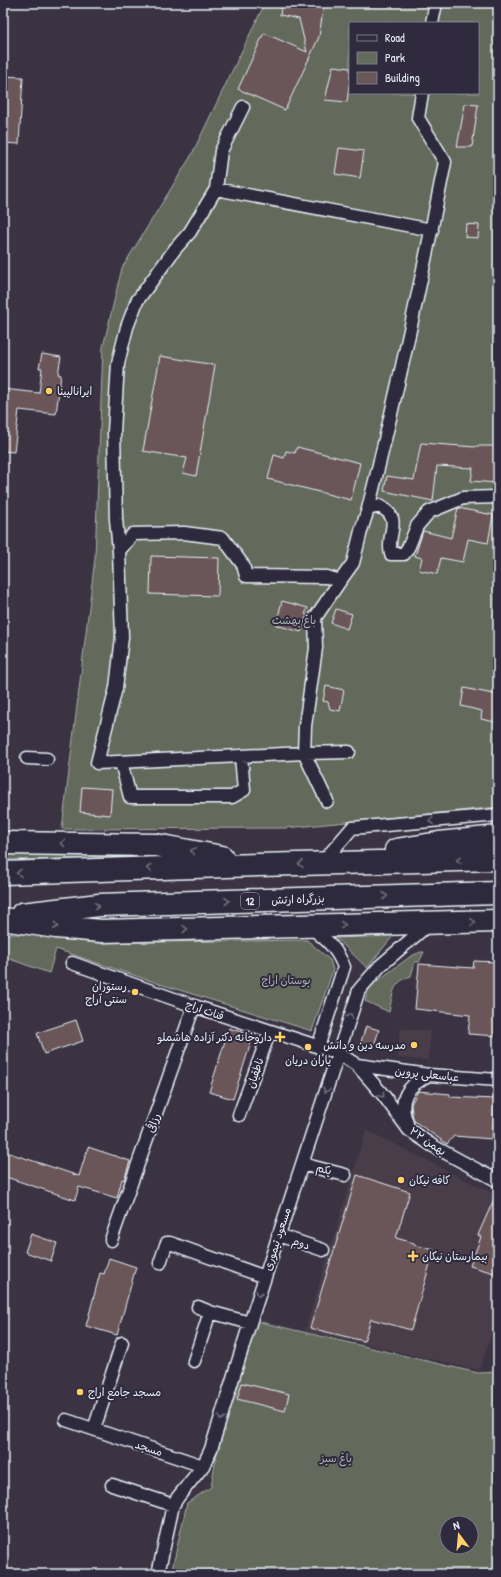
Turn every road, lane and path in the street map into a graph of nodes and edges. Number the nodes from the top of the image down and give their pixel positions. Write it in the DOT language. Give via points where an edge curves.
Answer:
graph roads {
  1 [pos="436,3"];
  2 [pos="432,22"];
  3 [pos="422,94"];
  4 [pos="243,107"];
  5 [pos="216,189"];
  6 [pos="432,230"];
  7 [pos="498,496"];
  8 [pos="368,508"];
  9 [pos="119,551"];
  10 [pos="340,581"];
  11 [pos="349,752"];
  12 [pos="304,753"];
  13 [pos="241,756"];
  14 [pos="27,758"];
  15 [pos="47,759"];
  16 [pos="121,762"];
  17 [pos="327,801"];
  18 [pos="498,815"];
  19 [pos="498,837"];
  20 [pos="3,843"];
  21 [pos="498,859"];
  22 [pos="322,863"];
  23 [pos="258,865"];
  24 [pos="3,873"];
  25 [pos="498,893"];
  26 [pos="472,894"];
  27 [pos="498,908"];
  28 [pos="3,916"];
  29 [pos="3,919"];
  30 [pos="498,921"];
  31 [pos="429,924"];
  32 [pos="309,926"];
  33 [pos="72,963"];
  34 [pos="194,1006"];
  35 [pos="270,1031"];
  36 [pos="318,1047"];
  37 [pos="338,1053"];
  38 [pos="357,1065"];
  39 [pos="429,1075"];
  40 [pos="498,1080"];
  41 [pos="240,1115"];
  42 [pos="409,1130"];
  43 [pos="302,1164"];
  44 [pos="346,1175"];
  45 [pos="498,1181"];
  46 [pos="278,1235"];
  47 [pos="111,1240"];
  48 [pos="323,1250"];
  49 [pos="160,1263"];
  50 [pos="265,1278"];
  51 [pos="198,1307"];
  52 [pos="210,1312"];
  53 [pos="250,1323"];
  54 [pos="122,1343"];
  55 [pos="194,1361"];
  56 [pos="66,1420"];
  57 [pos="94,1429"];
  58 [pos="203,1466"];
  59 [pos="112,1485"];
  60 [pos="173,1505"];
  61 [pos="158,1574"];
  1 -- 2 [label="street"];
  3 -- 6 [label="street" via="418,118 445,162"];
  4 -- 5 [label="street" via="221,151"];
  5 -- 6 [label="street"];
  5 -- 9 [label="street" via="190,232 137,301 127,327 118,363 114,432"];
  6 -- 8 [label="street"];
  7 -- 8 [label="street" via="463,498 429,512 417,526 404,554 391,554 389,547 394,523 391,515 379,506"];
  8 -- 10 [label="street" via="353,563"];
  9 -- 10 [label="street" via="133,534 184,533 224,538 243,566 246,576 327,577"];
  9 -- 16 [label="street" via="122,637 116,688 97,763"];
  10 -- 12 [label="street" via="315,618 316,648 305,726"];
  11 -- 12 [label="street"];
  12 -- 13 [label="street"];
  12 -- 17 [label="street"];
  13 -- 16 [label="street"];
  13 -- 16 [label="street" via="244,790 232,797 130,797"];
  14 -- 15 [label="street"];
  18 -- 22 [label="street, one-way" via="352,828"];
  19 -- 22 [label="highway" via="439,843"];
  23 -- 20 [label="highway, one-way" via="156,845"];
  21 -- 22 [label="highway, one-way"];
  22 -- 23 [label="highway, one-way"];
  23 -- 24 [label="highway, one-way"];
  25 -- 26 [label="highway, بزرگراه ارتش / 12"];
  26 -- 27 [label="highway"];
  28 -- 26 [label="highway, بزرگراه ارتش / 12, one-way" via="99,905"];
  26 -- 31 [label="highway"];
  29 -- 32 [label="highway, one-way" via="56,927 101,930"];
  31 -- 30 [label="highway, one-way"];
  32 -- 31 [label="highway, one-way"];
  37 -- 31 [label="street, مسعود تیموری, one-way" via="359,990 380,966"];
  32 -- 36 [label="street" via="330,942 344,967"];
  33 -- 34 [label="street, قنات اراج"];
  34 -- 35 [label="street, قنات اراج"];
  34 -- 47 [label="street, رزاقی"];
  35 -- 36 [label="street, قنات اراج"];
  35 -- 41 [label="street, ناطقیان"];
  36 -- 37 [label="street, قنات اراج"];
  37 -- 38 [label="street, قنات اراج"];
  37 -- 43 [label="street, مسعود تیموری, one-way"];
  38 -- 39 [label="street, عباسعلی پروین"];
  38 -- 42 [label="street, ۲۲ بهمن, one-way"];
  39 -- 40 [label="street, عباسعلی پروین"];
  39 -- 42 [label="street" via="409,1088 405,1097 403,1108"];
  42 -- 45 [label="street, ۲۲ بهمن"];
  43 -- 44 [label="street, یکم"];
  43 -- 46 [label="street, مسعود تیموری"];
  46 -- 48 [label="street, دوم"];
  46 -- 50 [label="street, مسعود تیموری"];
  49 -- 50 [label="street" via="166,1245 170,1243"];
  50 -- 53 [label="street, مسعود تیموری, one-way"];
  51 -- 52 [label="street"];
  52 -- 53 [label="street"];
  52 -- 55 [label="street"];
  53 -- 58 [label="street, مسعود تیموری, one-way" via="211,1449"];
  54 -- 57 [label="street"];
  56 -- 57 [label="street, مسجد"];
  57 -- 58 [label="street, مسجد"];
  58 -- 60 [label="street, مسعود تیموری"];
  59 -- 60 [label="street"];
  60 -- 61 [label="street, مسعود تیموری"];
}
